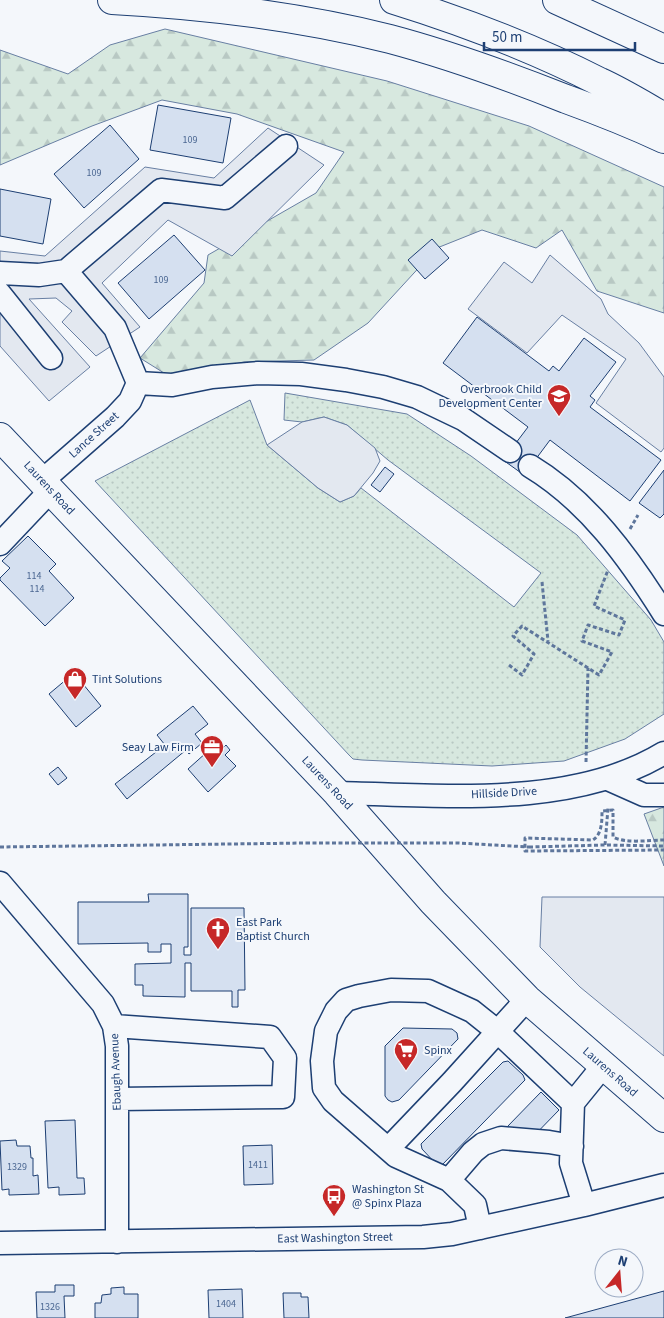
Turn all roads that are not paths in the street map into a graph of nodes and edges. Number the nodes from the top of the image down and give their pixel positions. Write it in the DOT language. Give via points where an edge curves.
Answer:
graph roads {
  1 [pos="112,0"];
  2 [pos="394,0"];
  3 [pos="557,0"];
  4 [pos="580,0"];
  5 [pos="664,49"];
  6 [pos="664,117"];
  7 [pos="664,139"];
  8 [pos="286,146"];
  9 [pos="66,271"];
  10 [pos="0,273"];
  11 [pos="0,294"];
  12 [pos="51,358"];
  13 [pos="138,383"];
  14 [pos="0,437"];
  15 [pos="510,451"];
  16 [pos="530,466"];
  17 [pos="46,485"];
  18 [pos="0,544"];
  19 [pos="664,614"];
  20 [pos="664,753"];
  21 [pos="608,779"];
  22 [pos="337,793"];
  23 [pos="664,795"];
  24 [pos="4,892"];
  25 [pos="526,999"];
  26 [pos="114,1026"];
  27 [pos="496,1031"];
  28 [pos="603,1066"];
  29 [pos="117,1099"];
  30 [pos="573,1103"];
  31 [pos="664,1118"];
  32 [pos="572,1146"];
  33 [pos="388,1148"];
  34 [pos="449,1180"];
  35 [pos="664,1185"];
  36 [pos="584,1205"];
  37 [pos="480,1228"];
  38 [pos="117,1242"];
  39 [pos="0,1243"];
  1 -- 7 [label="main road" via="273,16 388,39 522,82"];
  2 -- 6 [label="main road" via="492,34 556,61 602,82"];
  3 -- 5 [label="main road"];
  4 -- 5 [label="main road"];
  8 -- 9 [label="street" via="225,198 161,190"];
  9 -- 10 [label="street" via="39,275"];
  9 -- 13 [label="street" via="115,328"];
  11 -- 12 [label="street"];
  13 -- 15 [label="street" via="172,385 212,376 258,373 301,374 356,382 417,397 464,418"];
  13 -- 17 [label="street, Lance Street" via="130,401"];
  14 -- 17 [label="main road, Laurens Road"];
  16 -- 19 [label="street" via="587,510 641,578"];
  17 -- 18 [label="street, Lance Street"];
  17 -- 22 [label="main road, Laurens Road"];
  20 -- 21 [label="street, Hillside Drive"];
  21 -- 22 [label="street, Hillside Drive" via="549,791 473,795"];
  21 -- 23 [label="street" via="644,795"];
  22 -- 25 [label="main road, Laurens Road" via="433,902"];
  24 -- 26 [label="street, Ebaugh Avenue" via="103,1004"];
  25 -- 27 [label="street"];
  25 -- 28 [label="main road, Laurens Road"];
  26 -- 29 [label="street, Ebaugh Avenue"];
  26 -- 29 [label="street" via="270,1037 285,1058 283,1097"];
  27 -- 30 [label="street"];
  27 -- 33 [label="street"];
  27 -- 33 [label="street" via="472,1012 428,991 391,990 346,1000 326,1031 322,1061 324,1088 333,1102"];
  28 -- 30 [label="street"];
  28 -- 31 [label="main road, Laurens Road"];
  29 -- 38 [label="street, Ebaugh Avenue"];
  30 -- 32 [label="street"];
  32 -- 34 [label="street" via="501,1138 473,1152"];
  32 -- 36 [label="street" via="571,1163"];
  33 -- 34 [label="street" via="396,1156"];
  34 -- 37 [label="street" via="475,1205"];
  35 -- 36 [label="street, East Washington Street"];
  36 -- 37 [label="street, East Washington Street"];
  37 -- 38 [label="street, East Washington Street" via="423,1237"];
  38 -- 39 [label="street, East Washington Street"];
}
